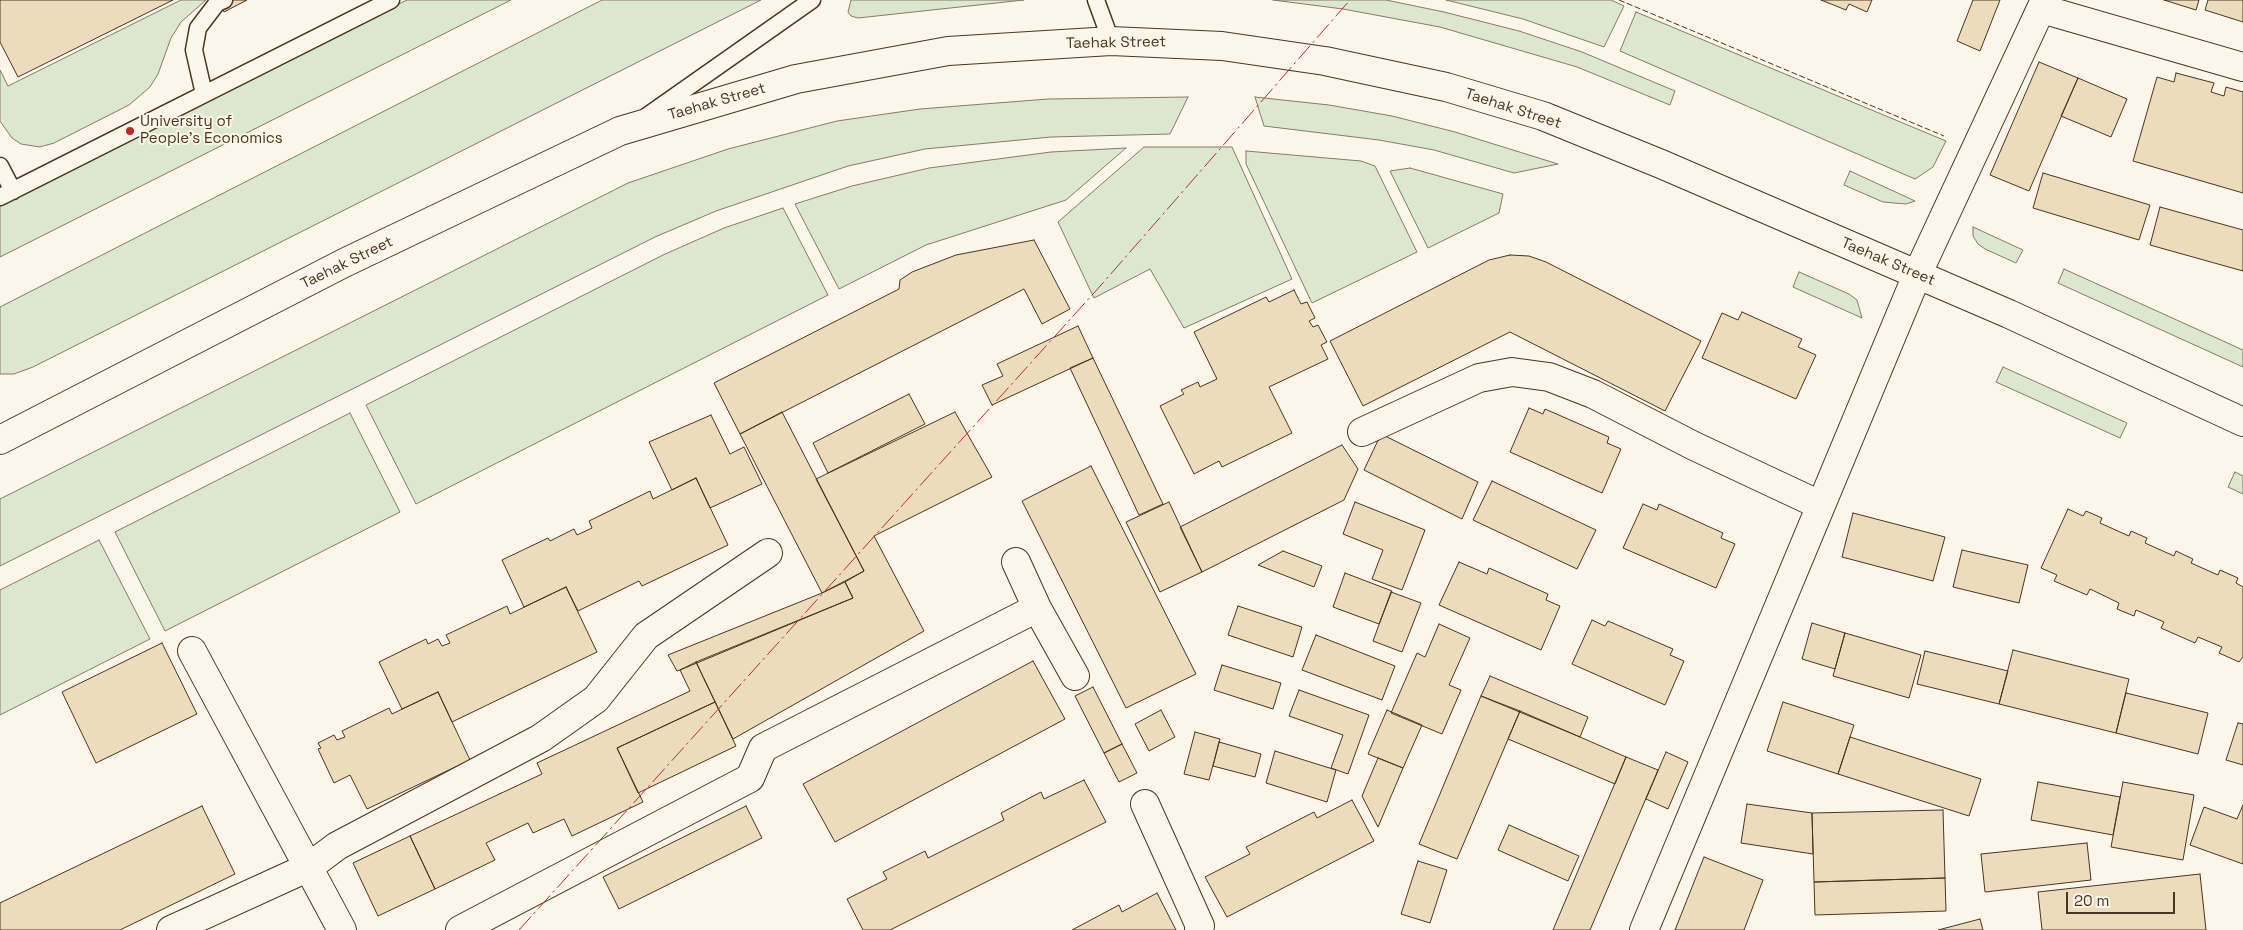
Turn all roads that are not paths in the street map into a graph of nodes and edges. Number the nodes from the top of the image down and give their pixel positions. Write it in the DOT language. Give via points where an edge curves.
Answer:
graph roads {
  1 [pos="224,0"];
  2 [pos="812,0"];
  3 [pos="1096,0"];
  4 [pos="387,1"];
  5 [pos="2044,4"];
  6 [pos="1111,41"];
  7 [pos="2243,67"];
  8 [pos="204,94"];
  9 [pos="630,128"];
  10 [pos="0,166"];
  11 [pos="6,194"];
  12 [pos="1916,275"];
  13 [pos="2243,422"];
  14 [pos="1362,432"];
  15 [pos="0,440"];
  16 [pos="1820,505"];
  17 [pos="768,553"];
  18 [pos="1016,562"];
  19 [pos="1037,608"];
  20 [pos="192,651"];
  21 [pos="1075,676"];
  22 [pos="1145,804"];
  23 [pos="309,867"];
  24 [pos="171,930"];
  25 [pos="342,930"];
  26 [pos="460,930"];
  27 [pos="1199,930"];
  28 [pos="1644,930"];
  1 -- 8 [label="lane" via="217,3 198,28 194,50"];
  2 -- 9 [label="lane"];
  3 -- 6 [label="lane"];
  4 -- 8 [label="lane"];
  5 -- 7 [label="street"];
  5 -- 12 [label="street"];
  6 -- 9 [label="street, Taehak Street" via="948,51 796,79"];
  6 -- 12 [label="street, Taehak Street" via="1222,46 1325,61 1446,87 1552,120"];
  8 -- 11 [label="lane"];
  9 -- 15 [label="street, Taehak Street" via="344,263"];
  10 -- 11 [label="lane"];
  12 -- 13 [label="street, Taehak Street" via="2009,314"];
  12 -- 16 [label="street"];
  14 -- 16 [label="street" via="1478,378 1512,372 1549,377 1594,394 1694,446"];
  16 -- 28 [label="street"];
  17 -- 23 [label="street" via="646,636 596,699 541,738 337,846"];
  18 -- 19 [label="street"];
  19 -- 21 [label="street"];
  19 -- 26 [label="street" via="763,748 750,778"];
  20 -- 23 [label="street"];
  22 -- 27 [label="street"];
  23 -- 24 [label="street"];
  23 -- 25 [label="street"];
}
